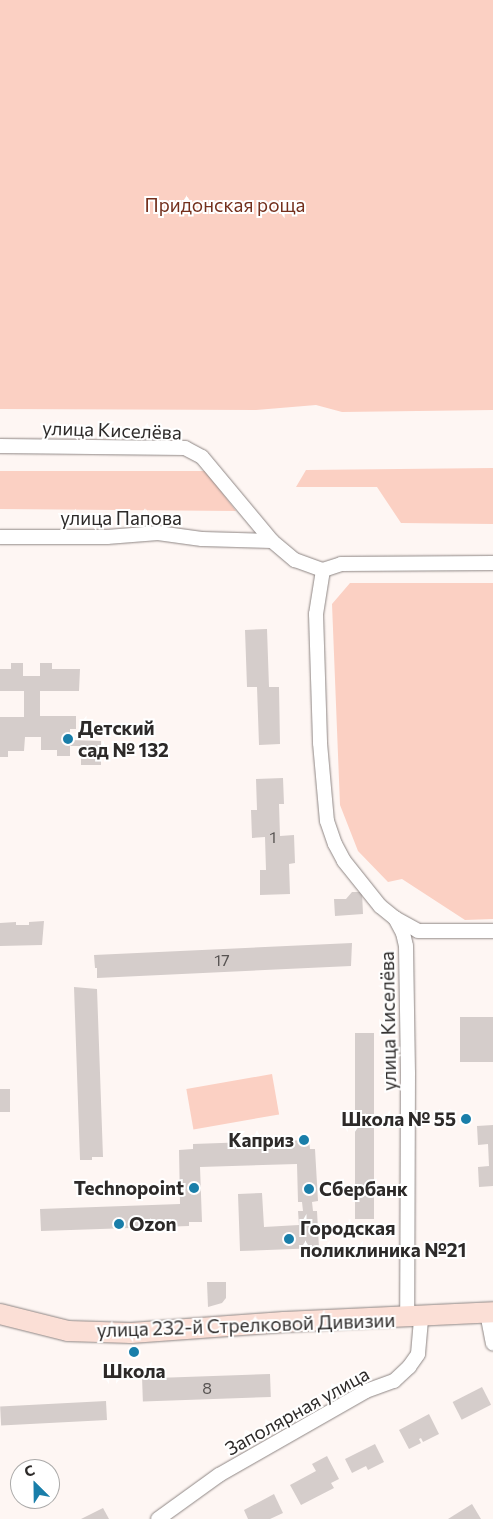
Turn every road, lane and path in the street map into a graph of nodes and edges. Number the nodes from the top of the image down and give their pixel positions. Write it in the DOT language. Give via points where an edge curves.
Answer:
graph roads {
  1 [pos="0,446"];
  2 [pos="0,537"];
  3 [pos="272,541"];
  4 [pos="493,563"];
  5 [pos="323,570"];
  6 [pos="395,918"];
  7 [pos="493,931"];
  8 [pos="490,1312"];
  9 [pos="0,1314"];
  10 [pos="414,1317"];
  11 [pos="493,1343"];
  12 [pos="163,1518"];
  1 -- 3 [label="street, улица Киселёва" via="185,448 202,456"];
  2 -- 3 [label="street, улица Папова" via="107,537 158,533"];
  3 -- 5 [label="street, улица Киселёва" via="295,560"];
  4 -- 5 [label="street" via="341,564"];
  5 -- 6 [label="street, улица Киселёва" via="316,614 320,743 327,821 344,861 380,906"];
  6 -- 7 [label="street" via="418,931"];
  6 -- 10 [label="street, улица Киселёва" via="406,946"];
  8 -- 10 [label="street, улица 232-й Стрелковой Дивизии"];
  8 -- 11 [label="street"];
  9 -- 10 [label="street, улица 232-й Стрелковой Дивизии" via="68,1331 131,1333"];
  10 -- 12 [label="street, Заполярная улица" via="418,1354 394,1381 366,1391 219,1475"];
}
